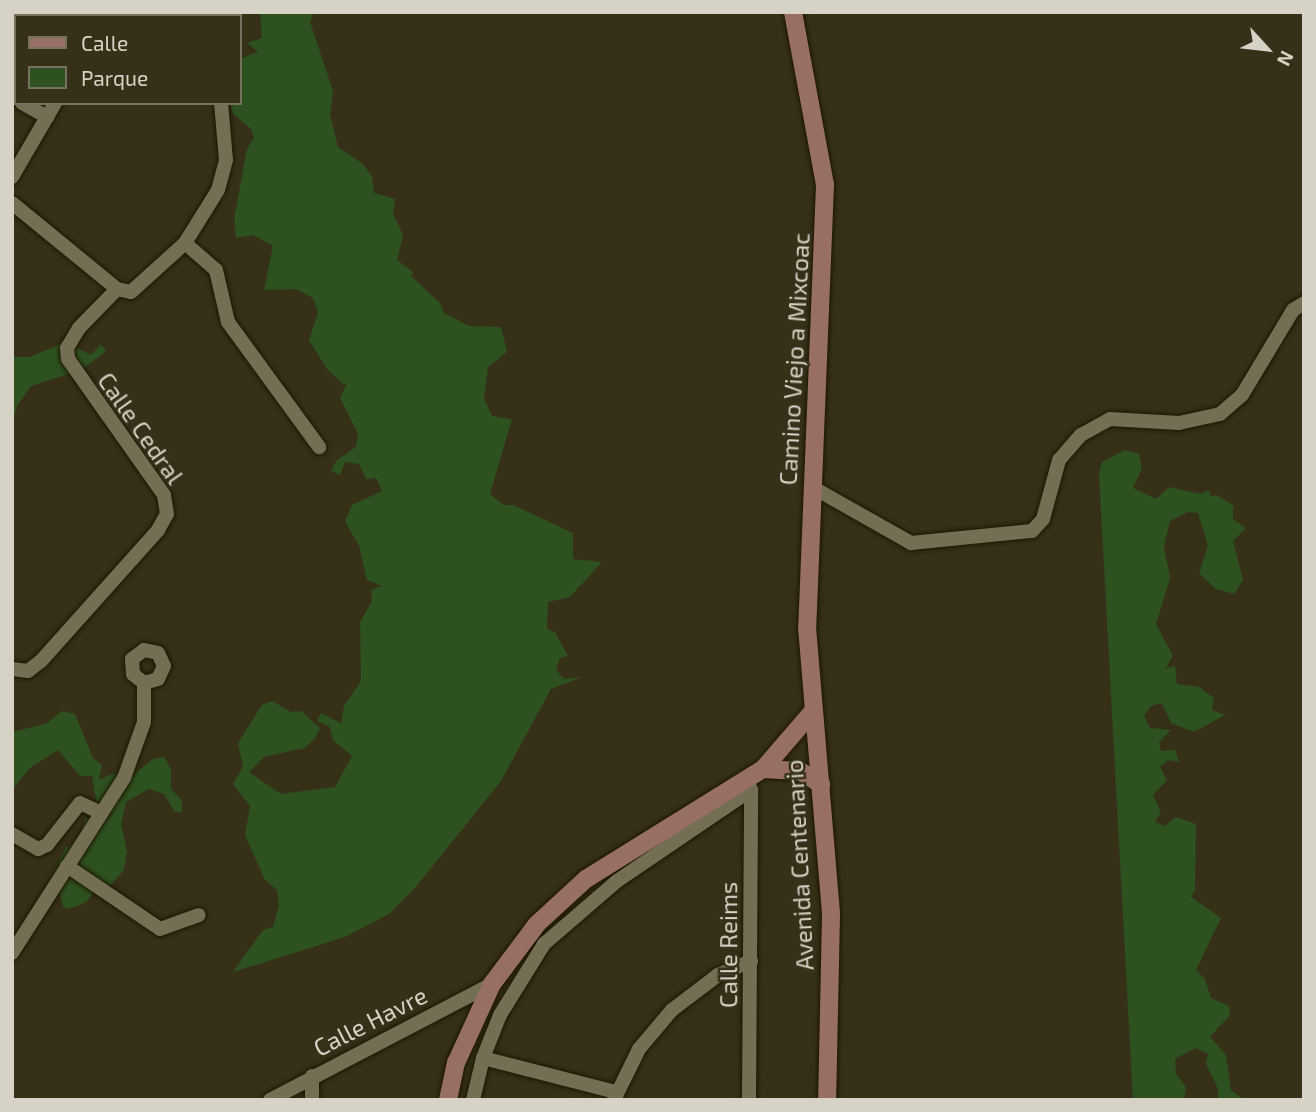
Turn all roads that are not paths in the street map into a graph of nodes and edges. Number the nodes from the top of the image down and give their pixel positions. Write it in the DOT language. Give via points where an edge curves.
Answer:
graph roads {
  1 [pos="793,12"];
  2 [pos="26,105"];
  3 [pos="54,105"];
  4 [pos="221,105"];
  5 [pos="47,117"];
  6 [pos="12,177"];
  7 [pos="12,203"];
  8 [pos="185,243"];
  9 [pos="117,289"];
  10 [pos="1304,303"];
  11 [pos="319,447"];
  12 [pos="812,487"];
  13 [pos="12,668"];
  14 [pos="144,683"];
  15 [pos="813,711"];
  16 [pos="764,769"];
  17 [pos="749,784"];
  18 [pos="821,784"];
  19 [pos="101,813"];
  20 [pos="12,834"];
  21 [pos="66,866"];
  22 [pos="200,915"];
  23 [pos="12,953"];
  24 [pos="751,961"];
  25 [pos="492,984"];
  26 [pos="483,1058"];
  27 [pos="312,1076"];
  28 [pos="615,1096"];
  29 [pos="270,1100"];
  30 [pos="312,1100"];
  31 [pos="448,1100"];
  32 [pos="473,1100"];
  33 [pos="749,1100"];
  34 [pos="827,1100"];
  1 -- 12 [label="main road, Camino Viejo a Mixcoac" via="825,185"];
  2 -- 5 [label="street"];
  3 -- 5 [label="street"];
  4 -- 8 [label="street" via="226,160 218,190"];
  5 -- 6 [label="street"];
  7 -- 9 [label="street"];
  8 -- 9 [label="street" via="131,292"];
  8 -- 11 [label="street" via="216,270 228,322"];
  9 -- 13 [label="street, Calle Cedral" via="79,328 67,348 68,359 164,495 167,513 158,530 41,661 28,671"];
  10 -- 12 [label="street" via="1293,310 1242,396 1220,414 1186,422 1110,419 1081,435 1059,460 1043,519 1032,531 911,543"];
  12 -- 15 [label="main road, Camino Viejo a Mixcoac" via="807,627"];
  14 -- 19 [label="street" via="144,722 138,746"];
  15 -- 16 [label="main road"];
  15 -- 18 [label="main road, Avenida Centenario"];
  16 -- 17 [label="main road"];
  16 -- 18 [label="main road" via="800,771"];
  17 -- 24 [label="street, Calle Reims"];
  17 -- 25 [label="main road" via="586,879 537,924"];
  17 -- 26 [label="street" via="617,881 544,944 500,1016"];
  18 -- 34 [label="main road, Avenida Centenario" via="831,915"];
  19 -- 20 [label="street" via="80,803 47,845 38,849"];
  19 -- 21 [label="street"];
  21 -- 22 [label="street" via="160,929"];
  21 -- 23 [label="street"];
  24 -- 28 [label="street" via="718,975 672,1010 639,1049"];
  24 -- 33 [label="street, Calle Reims"];
  25 -- 27 [label="street, Calle Havre"];
  25 -- 31 [label="main road" via="456,1063"];
  26 -- 28 [label="street"];
  26 -- 32 [label="street"];
  27 -- 29 [label="street, Calle Havre"];
  27 -- 30 [label="street"];
}
